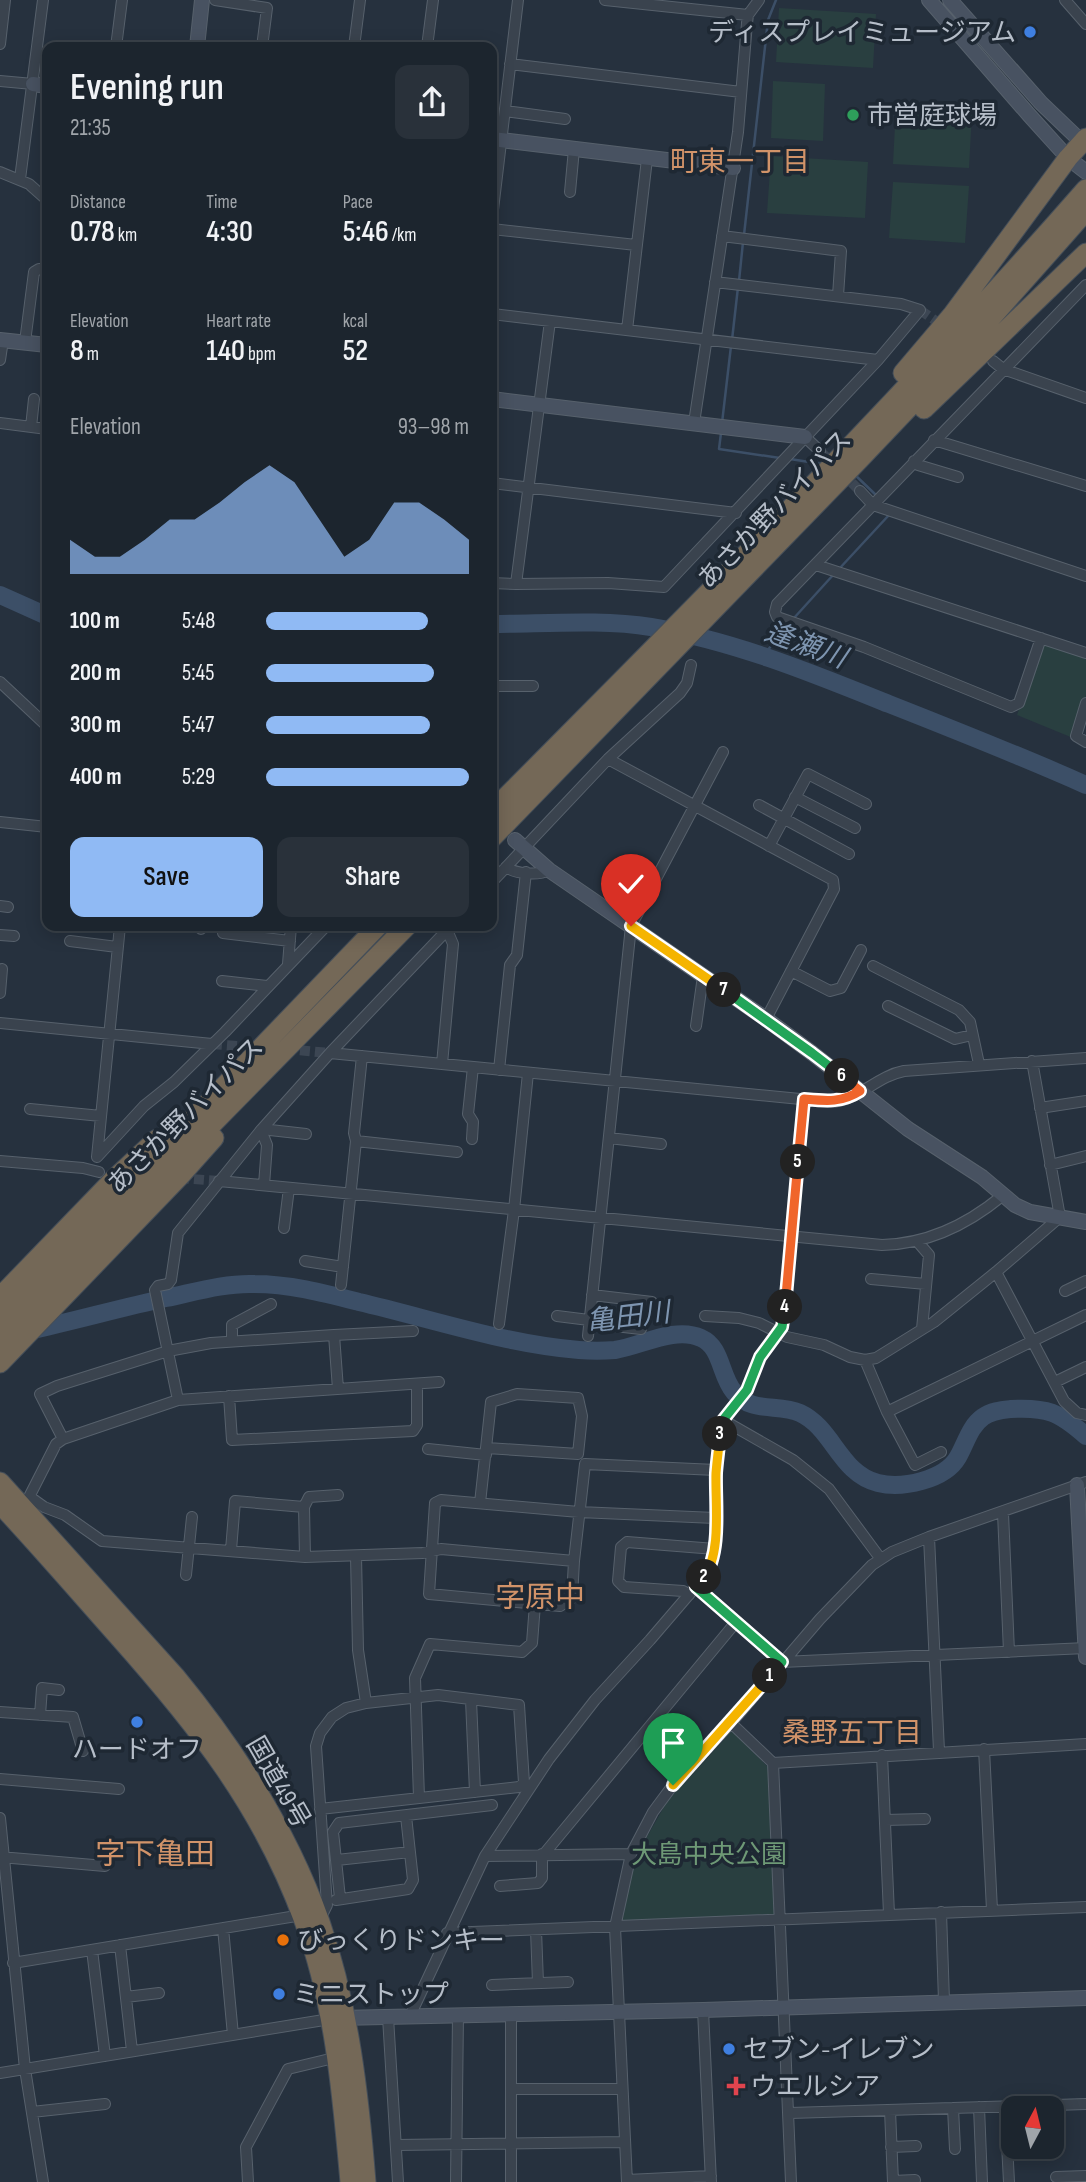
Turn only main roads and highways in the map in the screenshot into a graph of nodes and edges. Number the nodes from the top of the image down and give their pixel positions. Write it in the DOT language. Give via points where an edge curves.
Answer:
graph roads {
  1 [pos="1085,142"];
  2 [pos="1086,191"];
  3 [pos="1086,253"];
  4 [pos="839,458"];
  5 [pos="860,460"];
  6 [pos="655,658"];
  7 [pos="497,806"];
  8 [pos="497,832"];
  9 [pos="373,931"];
  10 [pos="402,931"];
  11 [pos="314,990"];
  12 [pos="276,1060"];
  13 [pos="70,1259"];
  14 [pos="0,1297"];
  15 [pos="0,1319"];
  16 [pos="0,1340"];
  17 [pos="0,1363"];
  18 [pos="0,1482"];
  19 [pos="0,1504"];
  20 [pos="316,1914"];
  21 [pos="337,2018"];
  22 [pos="350,2182"];
  23 [pos="366,2182"];
  1 -- 4 [label="highway" via="1068,158 953,314 859,426"];
  2 -- 4 [label="highway, あさか野バイパス"];
  2 -- 5 [label="highway, あさか野バイパス" via="954,360"];
  3 -- 5 [label="highway" via="889,442"];
  4 -- 6 [label="highway, あさか野バイパス" via="691,608"];
  5 -- 6 [label="highway, あさか野バイパス" via="711,611"];
  6 -- 7 [label="highway, あさか野バイパス"];
  6 -- 8 [label="highway, あさか野バイパス"];
  9 -- 11 [label="highway, あさか野バイパス"];
  10 -- 12 [label="highway, あさか野バイパス"];
  11 -- 13 [label="highway, あさか野バイパス"];
  11 -- 14 [label="highway" via="112,1181"];
  12 -- 13 [label="highway, あさか野バイパス"];
  12 -- 17 [label="highway" via="254,1093 181,1175"];
  13 -- 15 [label="highway, あさか野バイパス"];
  13 -- 16 [label="highway, あさか野バイパス"];
  18 -- 20 [label="highway, 国道49号" via="26,1502 202,1709 265,1804"];
  19 -- 20 [label="highway, 国道49号" via="205,1739"];
  20 -- 21 [label="highway, 国道49号" via="318,1966"];
  21 -- 22 [label="highway, 国道49号"];
  21 -- 23 [label="highway, 国道49号" via="358,2093"];
}
